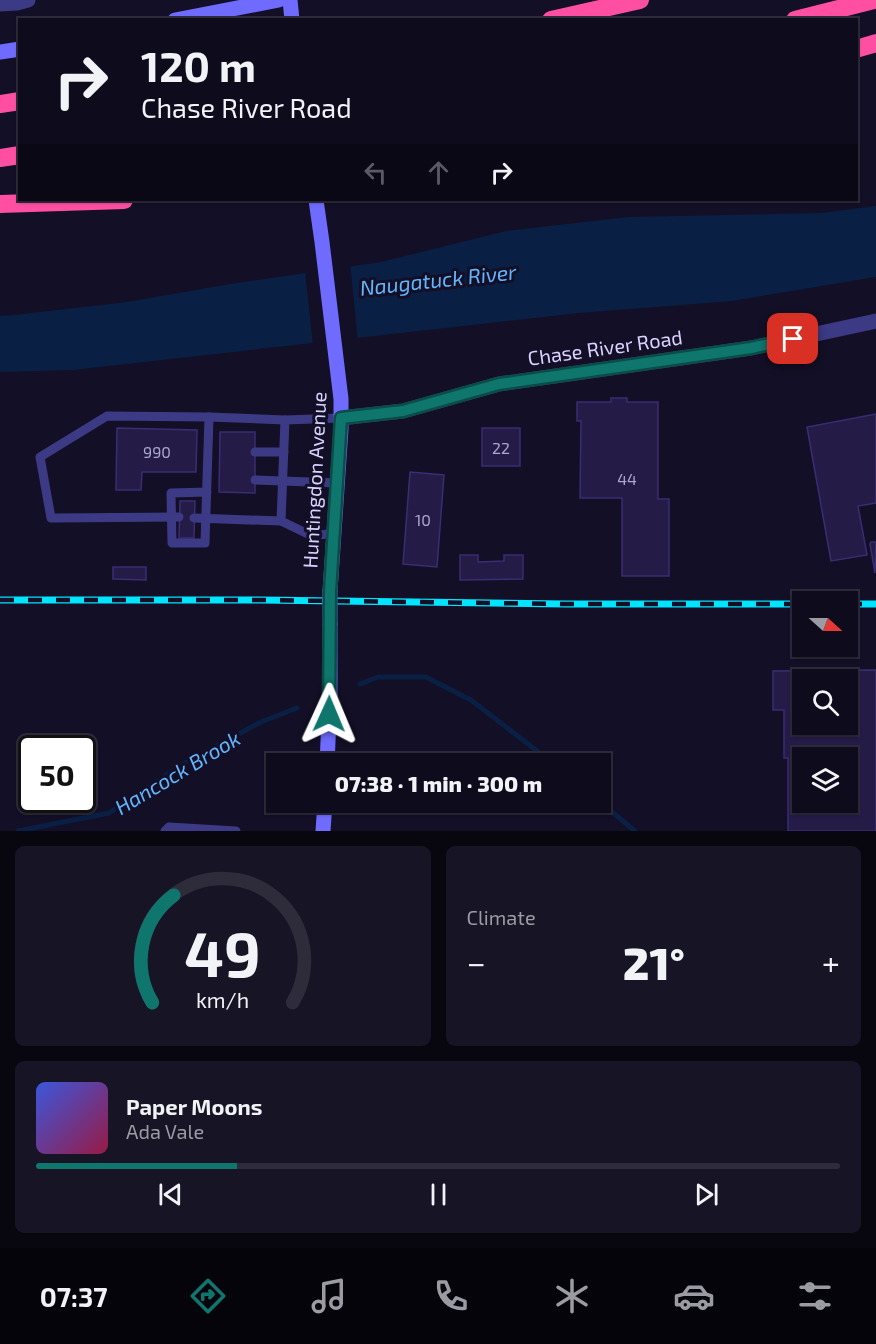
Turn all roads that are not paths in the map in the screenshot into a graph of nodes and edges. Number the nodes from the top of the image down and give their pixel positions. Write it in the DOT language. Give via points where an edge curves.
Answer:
graph roads {
  1 [pos="28,0"];
  2 [pos="279,0"];
  3 [pos="290,0"];
  4 [pos="640,0"];
  5 [pos="874,0"];
  6 [pos="0,4"];
  7 [pos="185,18"];
  8 [pos="292,18"];
  9 [pos="560,18"];
  10 [pos="803,18"];
  11 [pos="876,43"];
  12 [pos="18,48"];
  13 [pos="858,48"];
  14 [pos="0,52"];
  15 [pos="18,101"];
  16 [pos="0,104"];
  17 [pos="18,155"];
  18 [pos="0,158"];
  19 [pos="93,201"];
  20 [pos="316,201"];
  21 [pos="0,204"];
  22 [pos="876,321"];
  23 [pos="209,417"];
  24 [pos="341,418"];
  25 [pos="285,420"];
  26 [pos="208,451"];
  27 [pos="220,451"];
  28 [pos="255,452"];
  29 [pos="284,452"];
  30 [pos="208,479"];
  31 [pos="219,479"];
  32 [pos="255,480"];
  33 [pos="283,481"];
  34 [pos="337,483"];
  35 [pos="207,492"];
  36 [pos="175,517"];
  37 [pos="194,518"];
  38 [pos="207,518"];
  39 [pos="281,521"];
  40 [pos="333,534"];
  41 [pos="327,753"];
  42 [pos="324,813"];
  43 [pos="182,829"];
  44 [pos="165,831"];
  45 [pos="236,831"];
  46 [pos="323,831"];
  1 -- 6 [label="street"];
  2 -- 7 [label="main road"];
  3 -- 8 [label="main road"];
  4 -- 9 [label="highway"];
  5 -- 10 [label="highway"];
  11 -- 13 [label="highway"];
  12 -- 14 [label="main road"];
  15 -- 16 [label="highway"];
  17 -- 18 [label="highway"];
  19 -- 21 [label="highway"];
  20 -- 24 [label="main road, Huntingdon Avenue"];
  22 -- 24 [label="street, Chase River Road" via="751,348 499,384 403,411"];
  23 -- 25 [label="lane"];
  23 -- 26 [label="lane"];
  23 -- 36 [label="lane" via="106,416 40,456 51,518"];
  24 -- 25 [label="lane"];
  24 -- 34 [label="main road, Huntingdon Avenue"];
  25 -- 29 [label="lane"];
  26 -- 27 [label="lane"];
  26 -- 30 [label="lane"];
  28 -- 29 [label="lane"];
  29 -- 33 [label="lane"];
  30 -- 31 [label="lane"];
  30 -- 35 [label="lane"];
  32 -- 33 [label="lane"];
  33 -- 34 [label="lane"];
  33 -- 39 [label="lane"];
  34 -- 40 [label="main road, Huntingdon Avenue"];
  35 -- 36 [label="lane" via="171,493"];
  35 -- 38 [label="lane"];
  36 -- 38 [label="lane" via="172,543 206,543"];
  37 -- 38 [label="lane"];
  38 -- 39 [label="lane"];
  39 -- 40 [label="lane" via="310,535"];
  40 -- 41 [label="main road, Huntingdon Avenue, bridge"];
  42 -- 46 [label="main road"];
  43 -- 44 [label="lane" via="169,827"];
  43 -- 45 [label="lane"];
}
